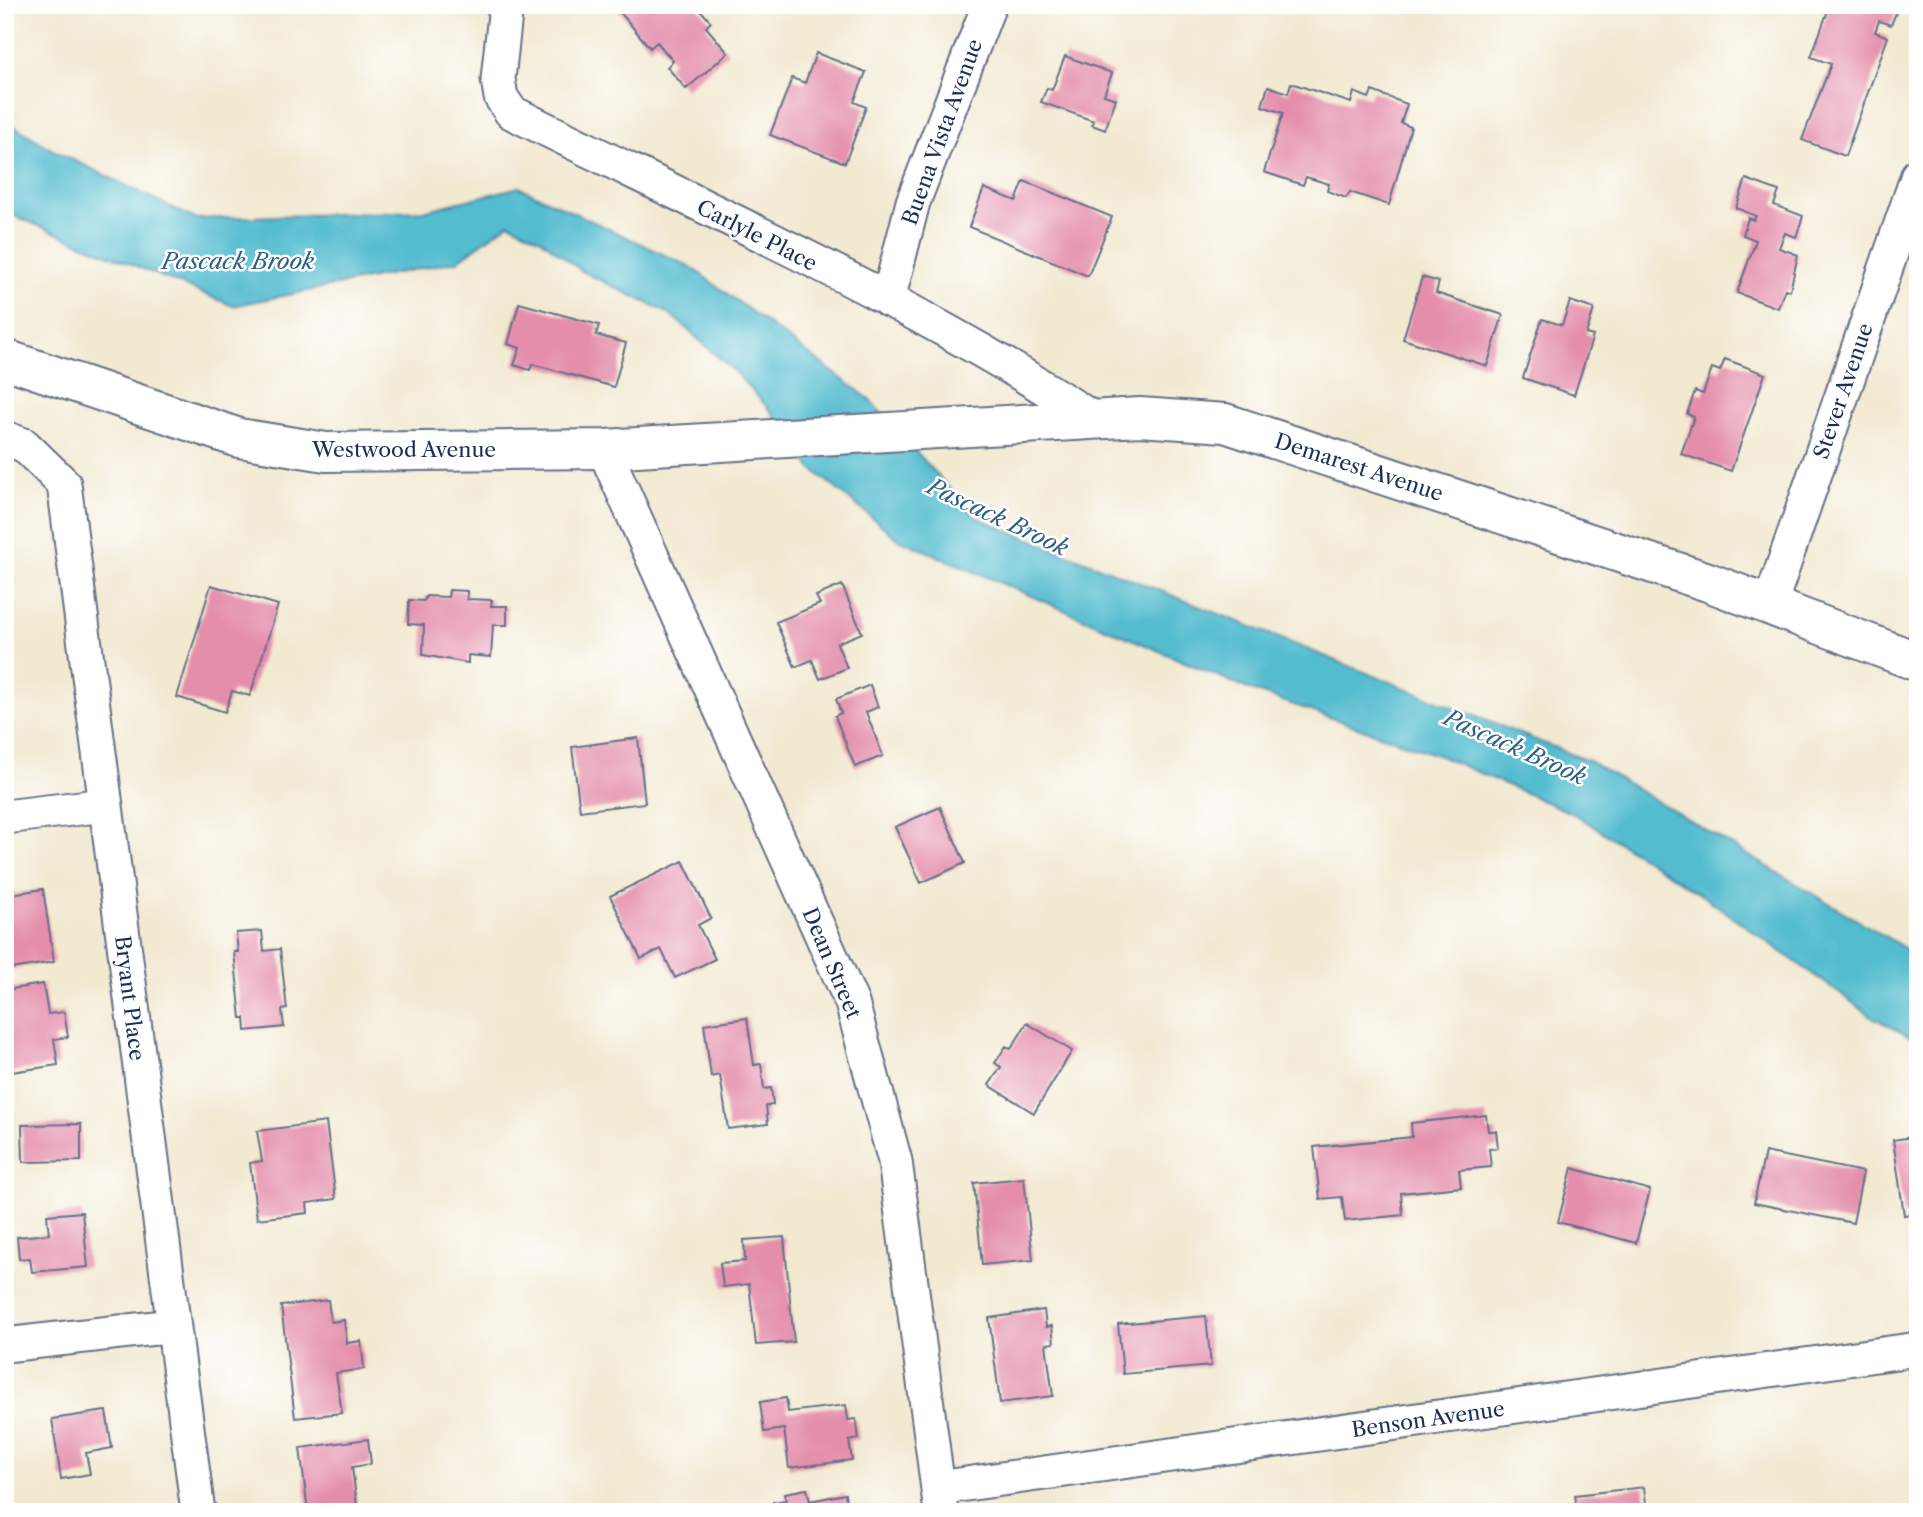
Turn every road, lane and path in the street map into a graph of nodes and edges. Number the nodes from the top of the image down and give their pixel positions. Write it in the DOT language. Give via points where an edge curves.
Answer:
graph roads {
  1 [pos="506,5"];
  2 [pos="989,5"];
  3 [pos="1918,175"];
  4 [pos="888,300"];
  5 [pos="5,359"];
  6 [pos="1095,420"];
  7 [pos="5,438"];
  8 [pos="774,438"];
  9 [pos="604,449"];
  10 [pos="1769,607"];
  11 [pos="1918,662"];
  12 [pos="105,805"];
  13 [pos="5,817"];
  14 [pos="173,1326"];
  15 [pos="5,1345"];
  16 [pos="1918,1349"];
  17 [pos="940,1500"];
  18 [pos="198,1512"];
  1 -- 4 [label="street, Carlyle Place" via="498,79 501,97 511,112"];
  2 -- 4 [label="street, Buena Vista Avenue" via="913,201"];
  3 -- 10 [label="street, Stever Avenue"];
  4 -- 6 [label="street, Carlyle Place"];
  5 -- 9 [label="street, Westwood Avenue" via="239,438 326,452"];
  6 -- 8 [label="street, Demarest Avenue"];
  6 -- 10 [label="street, Demarest Avenue" via="1140,417 1225,423 1708,582"];
  7 -- 12 [label="street, Bryant Place" via="24,445 64,484"];
  8 -- 9 [label="street, Westwood Avenue"];
  9 -- 17 [label="street, Dean Street" via="852,1003 895,1161"];
  10 -- 11 [label="street, Demarest Avenue"];
  12 -- 13 [label="street"];
  12 -- 14 [label="street, Bryant Place"];
  14 -- 15 [label="street"];
  14 -- 18 [label="street, Bryant Place"];
  16 -- 17 [label="street, Benson Avenue"];
}
